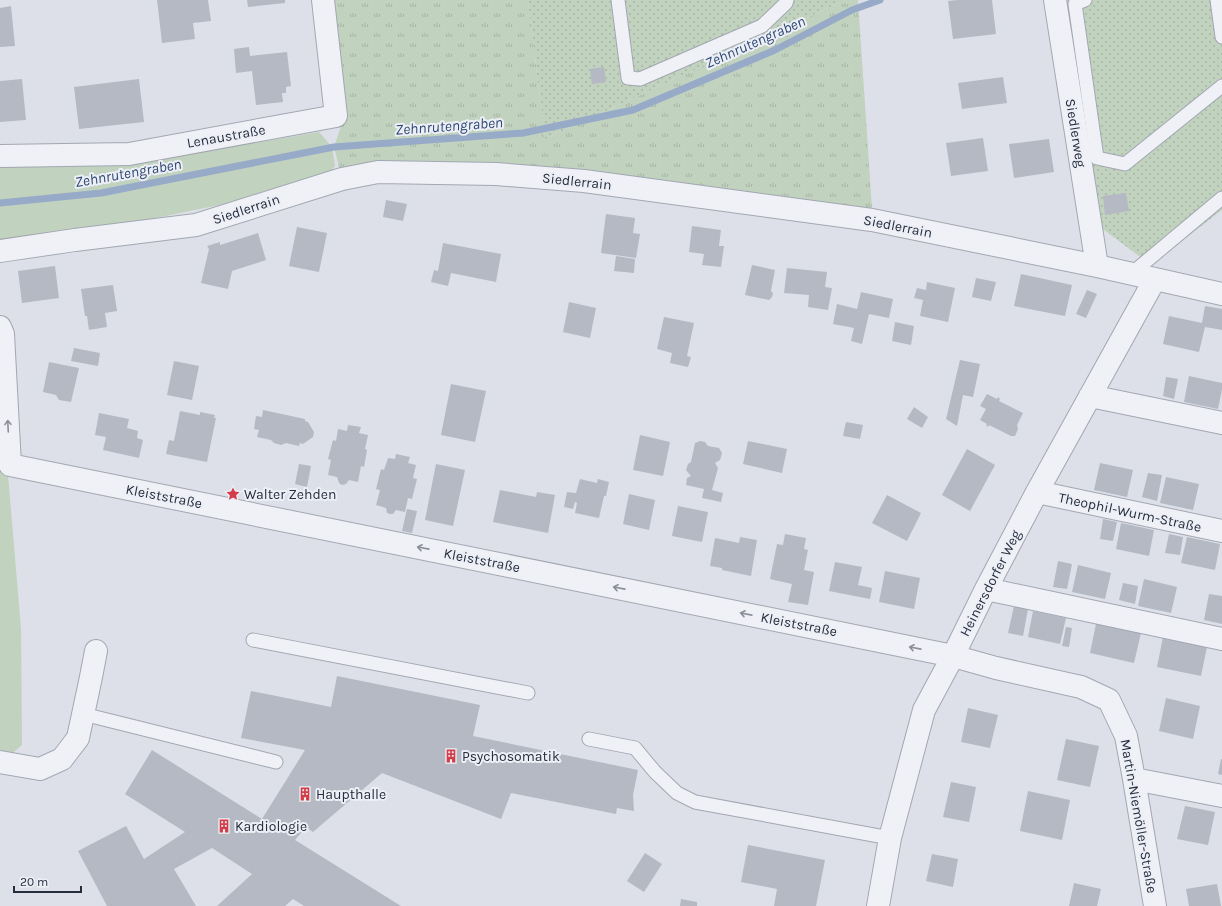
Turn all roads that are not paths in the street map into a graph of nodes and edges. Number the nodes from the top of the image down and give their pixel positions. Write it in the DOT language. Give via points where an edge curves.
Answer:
graph roads {
  1 [pos="323,0"];
  2 [pos="618,0"];
  3 [pos="786,0"];
  4 [pos="1054,0"];
  5 [pos="1085,0"];
  6 [pos="1217,0"];
  7 [pos="1222,37"];
  8 [pos="1222,86"];
  9 [pos="0,156"];
  10 [pos="1222,198"];
  11 [pos="0,251"];
  12 [pos="1097,266"];
  13 [pos="1131,274"];
  14 [pos="1155,279"];
  15 [pos="1222,294"];
  16 [pos="0,327"];
  17 [pos="1090,396"];
  18 [pos="1222,423"];
  19 [pos="1037,492"];
  20 [pos="1222,531"];
  21 [pos="986,589"];
  22 [pos="1222,638"];
  23 [pos="253,640"];
  24 [pos="96,651"];
  25 [pos="953,656"];
  26 [pos="528,693"];
  27 [pos="83,714"];
  28 [pos="589,740"];
  29 [pos="0,762"];
  30 [pos="276,762"];
  31 [pos="1134,779"];
  32 [pos="1222,796"];
  33 [pos="890,838"];
  34 [pos="878,906"];
  35 [pos="1155,906"];
  1 -- 9 [label="street, Lenaustraße" via="336,116 129,154"];
  2 -- 3 [label="lane" via="628,78 640,79 762,26 786,3"];
  4 -- 12 [label="street, Siedlerweg"];
  5 -- 8 [label="lane" via="1075,4 1097,158 1125,164"];
  6 -- 7 [label="lane"];
  10 -- 13 [label="lane"];
  11 -- 12 [label="street, Siedlerrain" via="196,225 342,179 378,172 425,172 496,174 584,181 864,219"];
  12 -- 13 [label="street, Siedlerrain"];
  13 -- 14 [label="street, Siedlerrain"];
  14 -- 15 [label="street"];
  14 -- 17 [label="street, Heinersdorfer Weg"];
  25 -- 16 [label="street, Kleiststraße, one-way" via="10,465 3,334"];
  17 -- 18 [label="street"];
  17 -- 19 [label="street, Heinersdorfer Weg"];
  19 -- 20 [label="street, Theophil-Wurm-Straße"];
  19 -- 21 [label="street, Heinersdorfer Weg"];
  21 -- 22 [label="street"];
  21 -- 25 [label="street, Heinersdorfer Weg"];
  23 -- 26 [label="lane"];
  24 -- 27 [label="street"];
  25 -- 31 [label="street, Martin-Niemöller-Straße" via="1081,687 1110,700 1126,736"];
  25 -- 33 [label="street, Heinersdorfer Weg" via="924,710"];
  27 -- 29 [label="street" via="78,738 62,759 40,769"];
  27 -- 30 [label="lane"];
  28 -- 33 [label="lane" via="635,748 677,793 695,802"];
  31 -- 32 [label="street"];
  31 -- 35 [label="street, Martin-Niemöller-Straße"];
  33 -- 34 [label="street, Heinersdorfer Weg"];
}
